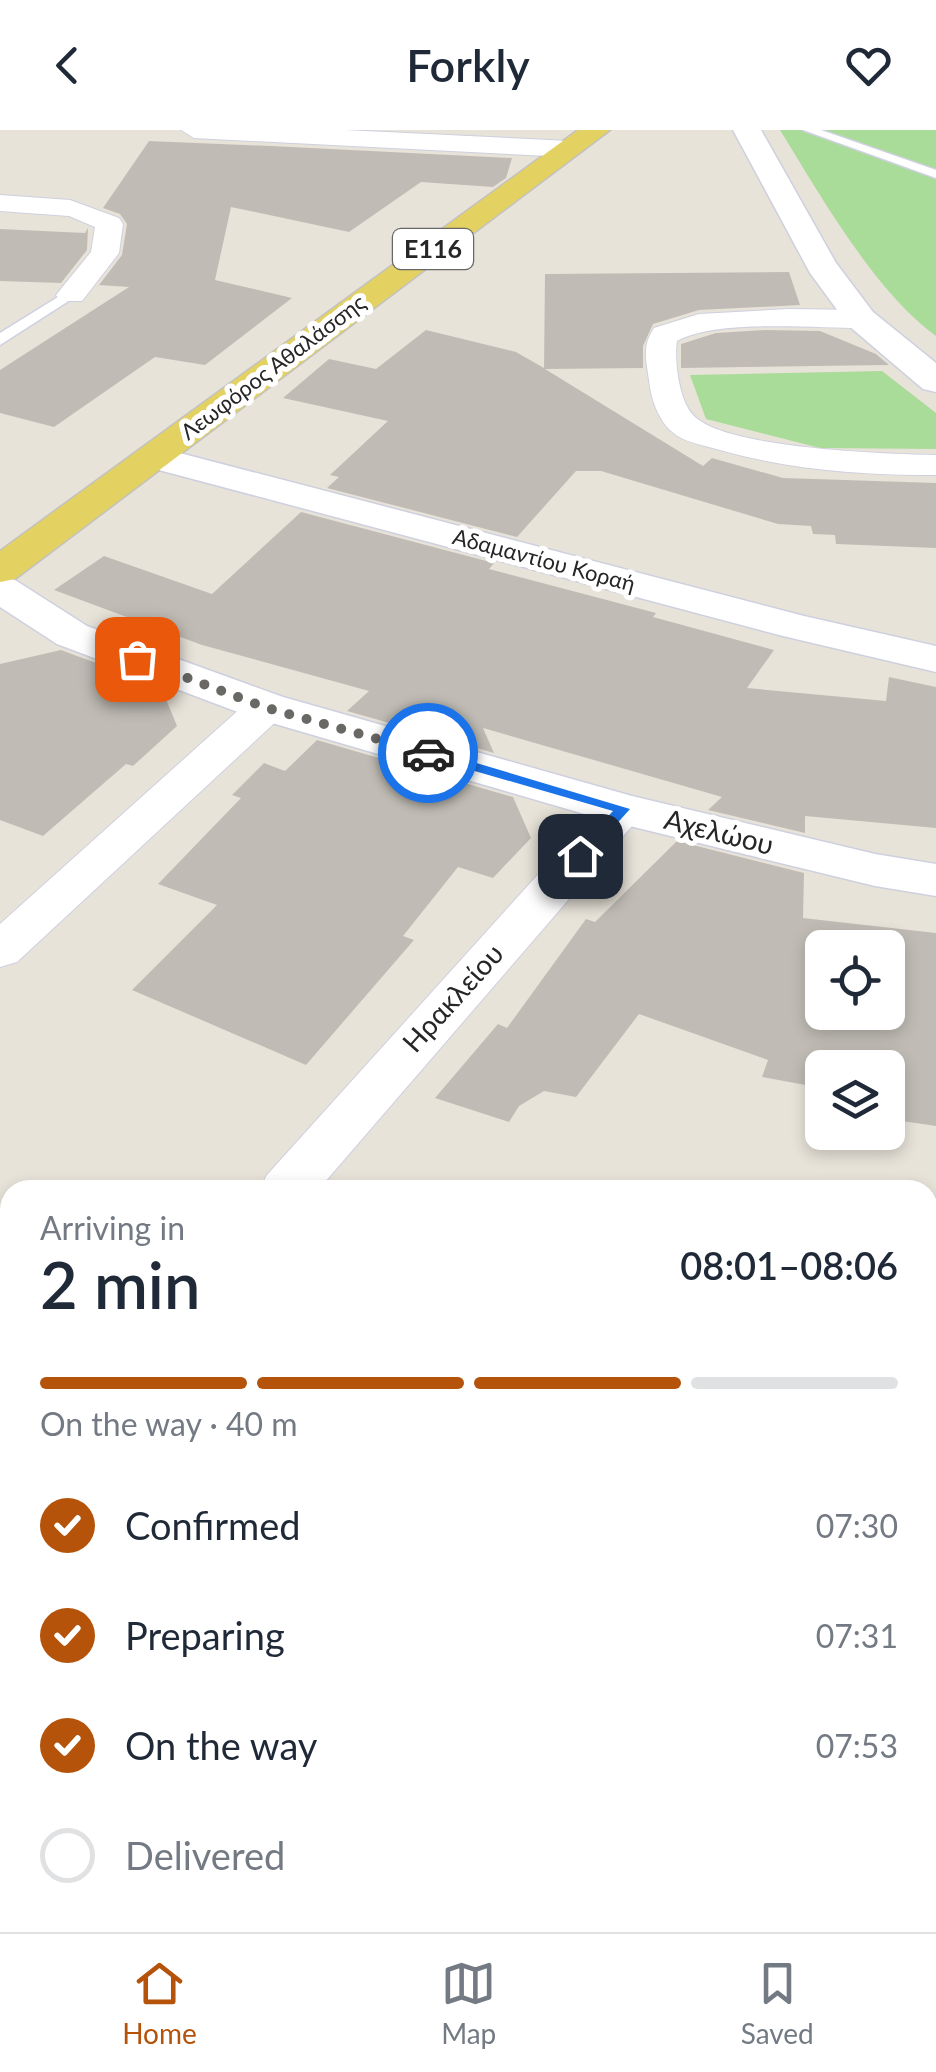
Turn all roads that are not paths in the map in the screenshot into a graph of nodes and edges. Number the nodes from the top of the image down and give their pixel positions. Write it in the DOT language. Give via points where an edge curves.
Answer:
graph roads {
  1 [pos="194,130"];
  2 [pos="596,130"];
  3 [pos="748,130"];
  4 [pos="809,130"];
  5 [pos="569,149"];
  6 [pos="936,174"];
  7 [pos="0,202"];
  8 [pos="71,295"];
  9 [pos="861,319"];
  10 [pos="0,340"];
  11 [pos="936,382"];
  12 [pos="153,457"];
  13 [pos="936,465"];
  14 [pos="0,570"];
  15 [pos="0,589"];
  16 [pos="936,659"];
  17 [pos="267,708"];
  18 [pos="622,809"];
  19 [pos="936,880"];
  20 [pos="0,951"];
  21 [pos="295,1180"];
  1 -- 5 [label="street"];
  2 -- 5 [label="main road, Λεωφόρος Αθαλάσσης / E116"];
  3 -- 9 [label="street" via="821,266"];
  4 -- 6 [label="lane"];
  5 -- 12 [label="main road, Λεωφόρος Αθαλάσσης / E116"];
  7 -- 8 [label="street" via="69,207 109,224 106,253"];
  8 -- 10 [label="lane"];
  9 -- 11 [label="street"];
  9 -- 13 [label="street" via="717,320 666,333 660,342 675,413 688,428 784,456"];
  12 -- 14 [label="main road, Λεωφόρος Αθαλάσσης / E116"];
  12 -- 16 [label="street, Αδαμαντίου Κοραή"];
  15 -- 17 [label="street, Αχελώου" via="72,635"];
  17 -- 18 [label="street, Αχελώου"];
  17 -- 20 [label="street"];
  18 -- 19 [label="street, Αχελώου"];
  18 -- 21 [label="street, Ηρακλείου"];
}
